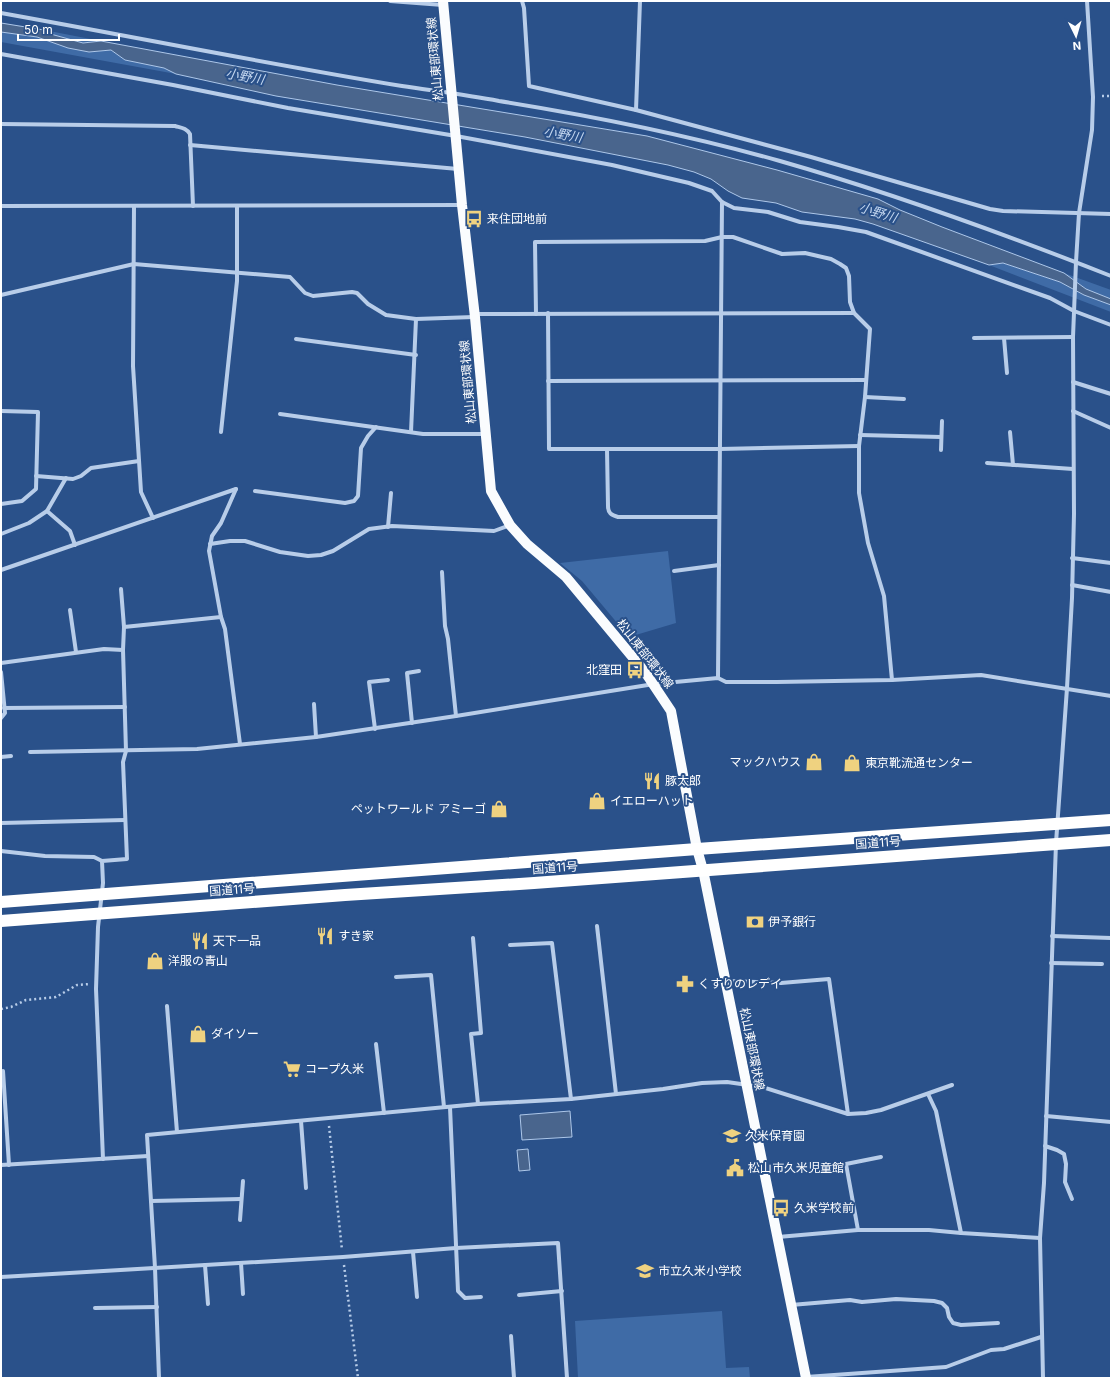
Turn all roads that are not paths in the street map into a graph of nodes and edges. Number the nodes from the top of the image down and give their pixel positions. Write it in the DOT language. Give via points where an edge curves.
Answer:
graph roads {
  1 [pos="390,1"];
  2 [pos="522,1"];
  3 [pos="640,1"];
  4 [pos="1087,1"];
  5 [pos="443,3"];
  6 [pos="1,13"];
  7 [pos="1,54"];
  8 [pos="452,95"];
  9 [pos="636,110"];
  10 [pos="1,124"];
  11 [pos="456,134"];
  12 [pos="190,145"];
  13 [pos="459,169"];
  14 [pos="722,202"];
  15 [pos="462,205"];
  16 [pos="1,206"];
  17 [pos="134,206"];
  18 [pos="193,206"];
  19 [pos="237,206"];
  20 [pos="1079,213"];
  21 [pos="1111,214"];
  22 [pos="722,237"];
  23 [pos="1076,262"];
  24 [pos="134,264"];
  25 [pos="237,272"];
  26 [pos="1111,276"];
  27 [pos="1,295"];
  28 [pos="1074,311"];
  29 [pos="548,313"];
  30 [pos="721,313"];
  31 [pos="854,313"];
  32 [pos="536,314"];
  33 [pos="474,315"];
  34 [pos="416,319"];
  35 [pos="1111,325"];
  36 [pos="1073,337"];
  37 [pos="974,338"];
  38 [pos="1004,338"];
  39 [pos="296,340"];
  40 [pos="416,355"];
  41 [pos="1008,373"];
  42 [pos="866,380"];
  43 [pos="548,381"];
  44 [pos="720,381"];
  45 [pos="1073,382"];
  46 [pos="1111,394"];
  47 [pos="865,396"];
  48 [pos="904,399"];
  49 [pos="1,411"];
  50 [pos="1073,411"];
  51 [pos="280,414"];
  52 [pos="942,421"];
  53 [pos="376,427"];
  54 [pos="1111,428"];
  55 [pos="221,432"];
  56 [pos="412,432"];
  57 [pos="1010,432"];
  58 [pos="486,434"];
  59 [pos="860,434"];
  60 [pos="941,437"];
  61 [pos="859,446"];
  62 [pos="607,449"];
  63 [pos="720,449"];
  64 [pos="941,450"];
  65 [pos="139,461"];
  66 [pos="987,463"];
  67 [pos="1013,465"];
  68 [pos="1073,469"];
  69 [pos="36,476"];
  70 [pos="66,478"];
  71 [pos="255,491"];
  72 [pos="392,493"];
  73 [pos="1,504"];
  74 [pos="47,511"];
  75 [pos="719,517"];
  76 [pos="153,518"];
  77 [pos="510,524"];
  78 [pos="388,527"];
  79 [pos="1,534"];
  80 [pos="210,544"];
  81 [pos="76,545"];
  82 [pos="1072,558"];
  83 [pos="1111,563"];
  84 [pos="719,565"];
  85 [pos="1,570"];
  86 [pos="674,571"];
  87 [pos="442,572"];
  88 [pos="1072,585"];
  89 [pos="121,588"];
  90 [pos="1111,592"];
  91 [pos="70,610"];
  92 [pos="221,617"];
  93 [pos="124,627"];
  94 [pos="123,650"];
  95 [pos="76,652"];
  96 [pos="1,663"];
  97 [pos="419,671"];
  98 [pos="1,672"];
  99 [pos="718,678"];
  100 [pos="388,680"];
  101 [pos="892,680"];
  102 [pos="654,684"];
  103 [pos="1067,688"];
  104 [pos="1111,696"];
  105 [pos="314,704"];
  106 [pos="125,707"];
  107 [pos="4,708"];
  108 [pos="456,716"];
  109 [pos="1,718"];
  110 [pos="412,723"];
  111 [pos="375,729"];
  112 [pos="316,737"];
  113 [pos="240,744"];
  114 [pos="126,751"];
  115 [pos="1,752"];
  116 [pos="30,752"];
  117 [pos="11,756"];
  118 [pos="1,757"];
  119 [pos="125,820"];
  120 [pos="1111,820"];
  121 [pos="1,823"];
  122 [pos="1057,825"];
  123 [pos="1111,840"];
  124 [pos="1056,843"];
  125 [pos="698,849"];
  126 [pos="1,850"];
  127 [pos="102,861"];
  128 [pos="703,870"];
  129 [pos="102,894"];
  130 [pos="1,902"];
  131 [pos="99,914"];
  132 [pos="1,921"];
  133 [pos="597,926"];
  134 [pos="1052,936"];
  135 [pos="473,938"];
  136 [pos="1111,938"];
  137 [pos="510,945"];
  138 [pos="1051,964"];
  139 [pos="1102,964"];
  140 [pos="396,977"];
  141 [pos="725,981"];
  142 [pos="167,1006"];
  143 [pos="376,1044"];
  144 [pos="3,1071"];
  145 [pos="746,1084"];
  146 [pos="952,1085"];
  147 [pos="616,1094"];
  148 [pos="928,1094"];
  149 [pos="571,1099"];
  150 [pos="478,1104"];
  151 [pos="444,1107"];
  152 [pos="450,1107"];
  153 [pos="384,1113"];
  154 [pos="848,1114"];
  155 [pos="1046,1116"];
  156 [pos="300,1121"];
  157 [pos="1111,1122"];
  158 [pos="177,1132"];
  159 [pos="1045,1146"];
  160 [pos="148,1156"];
  161 [pos="881,1157"];
  162 [pos="103,1159"];
  163 [pos="1,1165"];
  164 [pos="9,1165"];
  165 [pos="242,1181"];
  166 [pos="306,1188"];
  167 [pos="241,1198"];
  168 [pos="1072,1199"];
  169 [pos="151,1201"];
  170 [pos="240,1220"];
  171 [pos="858,1230"];
  172 [pos="960,1233"];
  173 [pos="777,1237"];
  174 [pos="1040,1238"];
  175 [pos="456,1248"];
  176 [pos="413,1252"];
  177 [pos="241,1263"];
  178 [pos="205,1265"];
  179 [pos="155,1268"];
  180 [pos="1,1277"];
  181 [pos="562,1291"];
  182 [pos="243,1294"];
  183 [pos="519,1295"];
  184 [pos="417,1297"];
  185 [pos="482,1297"];
  186 [pos="208,1304"];
  187 [pos="791,1305"];
  188 [pos="157,1307"];
  189 [pos="95,1308"];
  190 [pos="998,1323"];
  191 [pos="511,1336"];
  192 [pos="1041,1337"];
  193 [pos="806,1377"];
  194 [pos="159,1378"];
  195 [pos="514,1378"];
  196 [pos="567,1378"];
  197 [pos="1043,1378"];
  1 -- 5 [label="street"];
  2 -- 9 [label="street" via="530,86"];
  3 -- 9 [label="street"];
  4 -- 20 [label="street" via="1093,97 1092,130"];
  5 -- 8 [label="main road, 松山東部環状線"];
  6 -- 8 [label="street"];
  7 -- 11 [label="street" via="288,108"];
  8 -- 11 [label="main road, 松山東部環状線"];
  8 -- 23 [label="street" via="640,127 778,161 895,197"];
  9 -- 20 [label="street" via="990,209"];
  10 -- 12 [label="street" via="175,126 187,130 190,134"];
  11 -- 13 [label="main road, 松山東部環状線"];
  11 -- 14 [label="street" via="689,183 712,191"];
  12 -- 13 [label="street"];
  12 -- 18 [label="street"];
  13 -- 15 [label="main road, 松山東部環状線"];
  14 -- 22 [label="street"];
  14 -- 28 [label="street" via="734,208 768,212 800,222 866,232 1050,298"];
  15 -- 19 [label="street"];
  15 -- 33 [label="main road, 松山東部環状線"];
  16 -- 17 [label="street"];
  17 -- 18 [label="street"];
  17 -- 24 [label="street"];
  18 -- 19 [label="street"];
  19 -- 25 [label="street"];
  20 -- 21 [label="street"];
  20 -- 23 [label="street"];
  22 -- 30 [label="street"];
  22 -- 31 [label="street" via="732,237 782,254 805,253 831,259 840,264 846,268 849,276 850,302"];
  22 -- 32 [label="street" via="706,241 535,242"];
  23 -- 26 [label="street"];
  23 -- 28 [label="street"];
  24 -- 25 [label="street"];
  24 -- 27 [label="street"];
  24 -- 65 [label="street" via="133,366"];
  25 -- 34 [label="street" via="290,277 305,293 313,296 357,293 368,304 386,315"];
  25 -- 55 [label="street"];
  28 -- 35 [label="street"];
  28 -- 36 [label="street"];
  29 -- 30 [label="street"];
  29 -- 32 [label="street"];
  29 -- 43 [label="street"];
  30 -- 31 [label="street"];
  30 -- 44 [label="street"];
  31 -- 42 [label="street" via="870,329"];
  32 -- 33 [label="street"];
  33 -- 34 [label="street"];
  33 -- 58 [label="main road, 松山東部環状線"];
  34 -- 40 [label="street"];
  36 -- 38 [label="street"];
  36 -- 45 [label="street"];
  37 -- 38 [label="street"];
  38 -- 41 [label="street"];
  39 -- 40 [label="street"];
  40 -- 56 [label="street"];
  42 -- 44 [label="street"];
  42 -- 47 [label="street"];
  43 -- 44 [label="street"];
  43 -- 62 [label="street" via="549,449"];
  44 -- 63 [label="street"];
  45 -- 46 [label="street"];
  45 -- 50 [label="street"];
  47 -- 48 [label="street"];
  47 -- 59 [label="street"];
  49 -- 69 [label="street" via="38,412"];
  50 -- 54 [label="street"];
  50 -- 68 [label="street"];
  51 -- 53 [label="street"];
  52 -- 60 [label="street"];
  53 -- 56 [label="street"];
  53 -- 71 [label="street" via="361,448 358,496 354,501 345,503"];
  56 -- 58 [label="street"];
  57 -- 67 [label="street"];
  58 -- 77 [label="main road, 松山東部環状線" via="491,491"];
  59 -- 60 [label="street"];
  59 -- 61 [label="street"];
  60 -- 64 [label="street"];
  61 -- 63 [label="street"];
  61 -- 101 [label="street" via="859,493 862,516 884,596"];
  62 -- 63 [label="street"];
  62 -- 75 [label="street" via="608,511 611,515"];
  63 -- 75 [label="street"];
  65 -- 70 [label="street" via="91,468 81,476"];
  65 -- 76 [label="street" via="141,492"];
  66 -- 67 [label="street"];
  67 -- 68 [label="street"];
  68 -- 82 [label="street"];
  69 -- 70 [label="street"];
  69 -- 73 [label="street" via="36,489 22,501"];
  70 -- 74 [label="street"];
  72 -- 78 [label="street"];
  74 -- 79 [label="street" via="29,523"];
  74 -- 81 [label="street" via="70,531"];
  75 -- 84 [label="street"];
  76 -- 80 [label="street" via="236,489"];
  76 -- 81 [label="street"];
  77 -- 78 [label="street" via="494,531"];
  77 -- 102 [label="main road, 松山東部環状線" via="527,544 566,577"];
  78 -- 80 [label="street" via="369,529 334,552 321,555 280,552 245,541"];
  80 -- 92 [label="street" via="211,566"];
  81 -- 85 [label="street"];
  82 -- 83 [label="street"];
  82 -- 88 [label="street"];
  84 -- 86 [label="street"];
  84 -- 99 [label="street"];
  87 -- 108 [label="street" via="445,626"];
  88 -- 90 [label="street"];
  88 -- 103 [label="street"];
  89 -- 93 [label="street"];
  91 -- 95 [label="street"];
  92 -- 93 [label="street"];
  92 -- 113 [label="street" via="225,629"];
  93 -- 94 [label="street"];
  94 -- 95 [label="street"];
  94 -- 106 [label="street"];
  95 -- 96 [label="street"];
  97 -- 110 [label="street" via="407,673"];
  98 -- 107 [label="street"];
  99 -- 101 [label="street" via="726,682"];
  99 -- 102 [label="street"];
  100 -- 111 [label="street" via="369,682"];
  101 -- 103 [label="street" via="980,675"];
  102 -- 108 [label="street"];
  102 -- 125 [label="main road, 松山東部環状線" via="671,711"];
  103 -- 104 [label="street"];
  103 -- 122 [label="street"];
  105 -- 112 [label="street"];
  106 -- 107 [label="street"];
  106 -- 114 [label="street"];
  107 -- 109 [label="street" via="5,713"];
  108 -- 110 [label="street"];
  110 -- 111 [label="street"];
  111 -- 112 [label="street"];
  112 -- 113 [label="street"];
  113 -- 114 [label="street" via="197,749"];
  114 -- 116 [label="street"];
  114 -- 119 [label="street" via="122,762"];
  115 -- 118 [label="street"];
  117 -- 118 [label="street"];
  119 -- 121 [label="street"];
  119 -- 127 [label="street" via="127,859"];
  120 -- 122 [label="highway, 国道11号"];
  122 -- 124 [label="street"];
  122 -- 125 [label="highway, 国道11号"];
  123 -- 124 [label="highway, 国道11号"];
  124 -- 128 [label="highway, 国道11号"];
  124 -- 134 [label="street"];
  125 -- 128 [label="main road, 松山東部環状線"];
  125 -- 129 [label="highway, 国道11号"];
  126 -- 127 [label="street" via="45,856 94,857"];
  127 -- 129 [label="street"];
  128 -- 131 [label="highway, 国道11号"];
  128 -- 141 [label="main road, 松山東部環状線"];
  129 -- 130 [label="highway, 国道11号"];
  129 -- 131 [label="street"];
  131 -- 132 [label="highway, 国道11号"];
  131 -- 162 [label="street" via="96,983"];
  133 -- 147 [label="street"];
  134 -- 136 [label="street"];
  134 -- 138 [label="street"];
  135 -- 150 [label="street" via="480,1033 471,1034"];
  137 -- 149 [label="street" via="552,943"];
  138 -- 139 [label="street"];
  138 -- 155 [label="street"];
  140 -- 151 [label="street" via="431,975"];
  141 -- 145 [label="main road, 松山東部環状線"];
  141 -- 154 [label="street" via="781,983 829,979"];
  142 -- 158 [label="street"];
  143 -- 153 [label="street"];
  144 -- 164 [label="street"];
  145 -- 147 [label="street" via="702,1083"];
  145 -- 154 [label="street"];
  145 -- 173 [label="main road, 松山東部環状線"];
  146 -- 148 [label="street"];
  147 -- 149 [label="street"];
  148 -- 154 [label="street" via="881,1110"];
  148 -- 172 [label="street" via="936,1111"];
  149 -- 150 [label="street"];
  150 -- 152 [label="street"];
  151 -- 152 [label="street"];
  151 -- 153 [label="street"];
  152 -- 175 [label="street"];
  153 -- 156 [label="street"];
  155 -- 157 [label="street"];
  155 -- 159 [label="street"];
  156 -- 158 [label="street"];
  156 -- 166 [label="street"];
  158 -- 160 [label="street" via="147,1135"];
  159 -- 168 [label="street" via="1064,1154 1065,1182"];
  159 -- 174 [label="street"];
  160 -- 162 [label="street"];
  160 -- 169 [label="street"];
  161 -- 171 [label="street" via="846,1164"];
  162 -- 164 [label="street"];
  163 -- 164 [label="street"];
  165 -- 167 [label="street"];
  167 -- 169 [label="street"];
  167 -- 170 [label="street"];
  169 -- 179 [label="street"];
  171 -- 172 [label="street" via="929,1230"];
  171 -- 173 [label="street"];
  172 -- 174 [label="street"];
  173 -- 187 [label="main road, 松山東部環状線"];
  174 -- 192 [label="street"];
  175 -- 176 [label="street"];
  175 -- 181 [label="street" via="558,1243"];
  175 -- 185 [label="street" via="458,1291 464,1298"];
  176 -- 177 [label="street"];
  176 -- 184 [label="street"];
  177 -- 178 [label="street"];
  177 -- 182 [label="street"];
  178 -- 179 [label="street"];
  178 -- 186 [label="street"];
  179 -- 180 [label="street"];
  179 -- 188 [label="street"];
  181 -- 183 [label="street"];
  181 -- 196 [label="street"];
  187 -- 190 [label="street" via="850,1300 934,1301 942,1303 947,1308 953,1323"];
  187 -- 193 [label="main road, 松山東部環状線"];
  188 -- 189 [label="street"];
  188 -- 194 [label="street"];
  191 -- 195 [label="street"];
  192 -- 193 [label="street" via="1004,1349 991,1350 946,1367"];
  192 -- 197 [label="street"];
}
